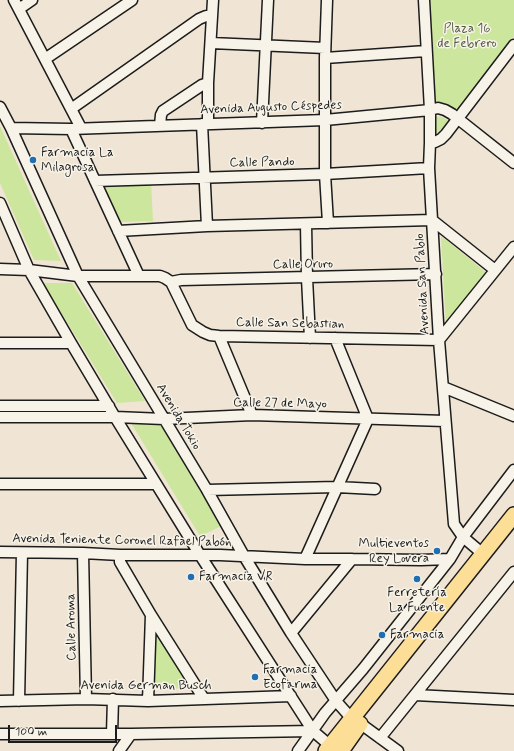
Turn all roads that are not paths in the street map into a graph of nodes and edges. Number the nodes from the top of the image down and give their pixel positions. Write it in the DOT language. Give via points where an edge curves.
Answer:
graph roads {
  1 [pos="32,0"];
  2 [pos="132,0"];
  3 [pos="213,0"];
  4 [pos="268,0"];
  5 [pos="327,0"];
  6 [pos="424,0"];
  7 [pos="17,4"];
  8 [pos="212,16"];
  9 [pos="211,43"];
  10 [pos="514,45"];
  11 [pos="266,46"];
  12 [pos="426,51"];
  13 [pos="325,53"];
  14 [pos="45,59"];
  15 [pos="208,83"];
  16 [pos="0,107"];
  17 [pos="71,109"];
  18 [pos="430,110"];
  19 [pos="458,118"];
  20 [pos="324,120"];
  21 [pos="262,123"];
  22 [pos="205,124"];
  23 [pos="160,125"];
  24 [pos="11,128"];
  25 [pos="76,128"];
  26 [pos="430,143"];
  27 [pos="514,163"];
  28 [pos="429,168"];
  29 [pos="325,174"];
  30 [pos="204,177"];
  31 [pos="95,181"];
  32 [pos="0,203"];
  33 [pos="432,220"];
  34 [pos="328,223"];
  35 [pos="306,224"];
  36 [pos="207,226"];
  37 [pos="118,231"];
  38 [pos="514,247"];
  39 [pos="0,269"];
  40 [pos="29,270"];
  41 [pos="495,270"];
  42 [pos="436,274"];
  43 [pos="78,276"];
  44 [pos="139,276"];
  45 [pos="307,278"];
  46 [pos="171,282"];
  47 [pos="219,336"];
  48 [pos="310,338"];
  49 [pos="335,338"];
  50 [pos="439,340"];
  51 [pos="0,343"];
  52 [pos="71,343"];
  53 [pos="444,387"];
  54 [pos="0,406"];
  55 [pos="109,406"];
  56 [pos="252,415"];
  57 [pos="514,416"];
  58 [pos="0,417"];
  59 [pos="115,417"];
  60 [pos="368,418"];
  61 [pos="164,419"];
  62 [pos="445,421"];
  63 [pos="514,470"];
  64 [pos="0,484"];
  65 [pos="156,484"];
  66 [pos="337,487"];
  67 [pos="207,490"];
  68 [pos="375,490"];
  69 [pos="514,515"];
  70 [pos="514,529"];
  71 [pos="463,538"];
  72 [pos="0,552"];
  73 [pos="22,553"];
  74 [pos="83,553"];
  75 [pos="483,554"];
  76 [pos="120,555"];
  77 [pos="200,555"];
  78 [pos="244,556"];
  79 [pos="306,559"];
  80 [pos="352,559"];
  81 [pos="450,559"];
  82 [pos="514,572"];
  83 [pos="151,615"];
  84 [pos="291,633"];
  85 [pos="291,696"];
  86 [pos="415,696"];
  87 [pos="86,699"];
  88 [pos="113,699"];
  89 [pos="204,699"];
  90 [pos="514,700"];
  91 [pos="0,701"];
  92 [pos="19,701"];
  93 [pos="148,701"];
  94 [pos="336,701"];
  95 [pos="356,721"];
  96 [pos="313,731"];
  97 [pos="0,734"];
  98 [pos="112,734"];
  99 [pos="132,734"];
  100 [pos="380,738"];
  101 [pos="334,750"];
  102 [pos="119,751"];
  103 [pos="298,751"];
  104 [pos="398,751"];
  1 -- 7 [label="street"];
  2 -- 14 [label="street"];
  3 -- 8 [label="street"];
  4 -- 11 [label="street"];
  5 -- 13 [label="street"];
  6 -- 12 [label="street, Avenida San Pablo"];
  7 -- 14 [label="street"];
  8 -- 9 [label="street"];
  8 -- 17 [label="street" via="200,19"];
  9 -- 11 [label="street"];
  9 -- 15 [label="street"];
  10 -- 19 [label="street"];
  11 -- 13 [label="street"];
  11 -- 21 [label="street"];
  12 -- 13 [label="street"];
  12 -- 18 [label="street, Avenida San Pablo"];
  13 -- 20 [label="street"];
  14 -- 17 [label="street"];
  15 -- 22 [label="street"];
  15 -- 23 [label="street" via="163,111"];
  16 -- 24 [label="street, Avenida Tokio"];
  17 -- 25 [label="street"];
  18 -- 19 [label="street, Avenida Augusto Céspedes" via="445,110"];
  18 -- 20 [label="street, Avenida Augusto Céspedes"];
  18 -- 26 [label="street, Avenida San Pablo"];
  19 -- 26 [label="street" via="441,139"];
  19 -- 27 [label="street, Avenida Augusto Céspedes"];
  20 -- 21 [label="street, Avenida Augusto Céspedes"];
  20 -- 29 [label="street"];
  21 -- 22 [label="street, Avenida Augusto Céspedes"];
  22 -- 23 [label="street, Avenida Augusto Céspedes"];
  22 -- 30 [label="street"];
  23 -- 25 [label="street, Avenida Augusto Céspedes"];
  24 -- 25 [label="street, Avenida Augusto Céspedes"];
  24 -- 43 [label="street, Avenida Tokio"];
  25 -- 31 [label="street"];
  26 -- 28 [label="street, Avenida San Pablo"];
  28 -- 29 [label="street, Calle Pando"];
  28 -- 33 [label="street, Avenida San Pablo"];
  29 -- 30 [label="street, Calle Pando"];
  29 -- 34 [label="street"];
  30 -- 31 [label="street, Calle Pando"];
  30 -- 36 [label="street"];
  31 -- 37 [label="street"];
  32 -- 40 [label="street"];
  33 -- 34 [label="street"];
  33 -- 41 [label="street"];
  33 -- 42 [label="street, Avenida San Pablo"];
  34 -- 35 [label="street"];
  35 -- 36 [label="street"];
  35 -- 45 [label="street"];
  36 -- 37 [label="street"];
  37 -- 44 [label="street"];
  38 -- 41 [label="street"];
  39 -- 40 [label="street"];
  40 -- 43 [label="street"];
  40 -- 52 [label="street"];
  41 -- 50 [label="street"];
  42 -- 45 [label="street, Calle Oruro"];
  42 -- 50 [label="street, Avenida San Pablo"];
  43 -- 44 [label="street"];
  43 -- 61 [label="street, Avenida Tokio"];
  44 -- 46 [label="street" via="160,276"];
  45 -- 46 [label="street, Calle Oruro"];
  45 -- 48 [label="street"];
  46 -- 47 [label="street, Calle San Sebastian" via="192,324 203,332"];
  47 -- 48 [label="street, Calle San Sebastian"];
  47 -- 56 [label="street"];
  48 -- 49 [label="street, Calle San Sebastian"];
  49 -- 50 [label="street, Calle San Sebastian"];
  49 -- 60 [label="street"];
  50 -- 53 [label="street, Avenida San Pablo"];
  51 -- 52 [label="street"];
  52 -- 55 [label="street"];
  53 -- 57 [label="street"];
  53 -- 62 [label="street, Avenida San Pablo"];
  54 -- 55 [label="street"];
  55 -- 59 [label="street"];
  56 -- 60 [label="street, Calle 27 de Mayo"];
  56 -- 61 [label="street, Calle 27 de Mayo"];
  58 -- 59 [label="street, Calle 27 de Mayo"];
  59 -- 61 [label="street, Calle 27 de Mayo"];
  59 -- 65 [label="street"];
  60 -- 62 [label="street, Calle 27 de Mayo"];
  60 -- 66 [label="street"];
  61 -- 67 [label="street, Avenida Tokio"];
  62 -- 71 [label="street, Avenida San Pablo" via="454,524"];
  63 -- 71 [label="street"];
  64 -- 65 [label="street"];
  65 -- 77 [label="street"];
  66 -- 67 [label="street"];
  66 -- 68 [label="street"];
  66 -- 79 [label="street"];
  67 -- 78 [label="street, Avenida Tokio"];
  69 -- 75 [label="highway"];
  70 -- 95 [label="highway"];
  71 -- 75 [label="street, Avenida San Pablo"];
  71 -- 81 [label="street"];
  72 -- 73 [label="street, Avenida Teniente Coronel Rafael Pabón"];
  73 -- 74 [label="street, Avenida Teniente Coronel Rafael Pabón"];
  73 -- 92 [label="street"];
  74 -- 76 [label="street, Avenida Teniente Coronel Rafael Pabón"];
  74 -- 87 [label="street, Calle Aroma"];
  75 -- 95 [label="highway"];
  76 -- 77 [label="street, Avenida Teniente Coronel Rafael Pabón"];
  76 -- 83 [label="street" via="120,562"];
  77 -- 78 [label="street, Avenida Teniente Coronel Rafael Pabón"];
  77 -- 85 [label="street"];
  78 -- 79 [label="street, Avenida Teniente Coronel Rafael Pabón"];
  78 -- 84 [label="street, Avenida Tokio"];
  79 -- 80 [label="street, Avenida Teniente Coronel Rafael Pabón"];
  80 -- 81 [label="street, Avenida Teniente Coronel Rafael Pabón"];
  80 -- 84 [label="street"];
  81 -- 94 [label="street"];
  82 -- 86 [label="street"];
  83 -- 89 [label="street"];
  83 -- 93 [label="street"];
  84 -- 94 [label="street, Avenida Tokio"];
  85 -- 89 [label="street, Avenida German Busch"];
  85 -- 96 [label="street"];
  86 -- 90 [label="street"];
  86 -- 100 [label="street"];
  87 -- 88 [label="street, Avenida German Busch"];
  87 -- 92 [label="street, Avenida German Busch"];
  88 -- 93 [label="street, Avenida German Busch"];
  88 -- 98 [label="street"];
  89 -- 93 [label="street, Avenida German Busch"];
  91 -- 92 [label="street, Avenida German Busch"];
  94 -- 95 [label="street, Avenida Tokio"];
  94 -- 96 [label="street"];
  95 -- 100 [label="street, Avenida Tokio"];
  95 -- 101 [label="highway"];
  96 -- 99 [label="street"];
  96 -- 101 [label="street"];
  96 -- 103 [label="street"];
  97 -- 98 [label="street"];
  98 -- 99 [label="street"];
  99 -- 102 [label="street"];
  100 -- 104 [label="street, Avenida Tokio"];
}
